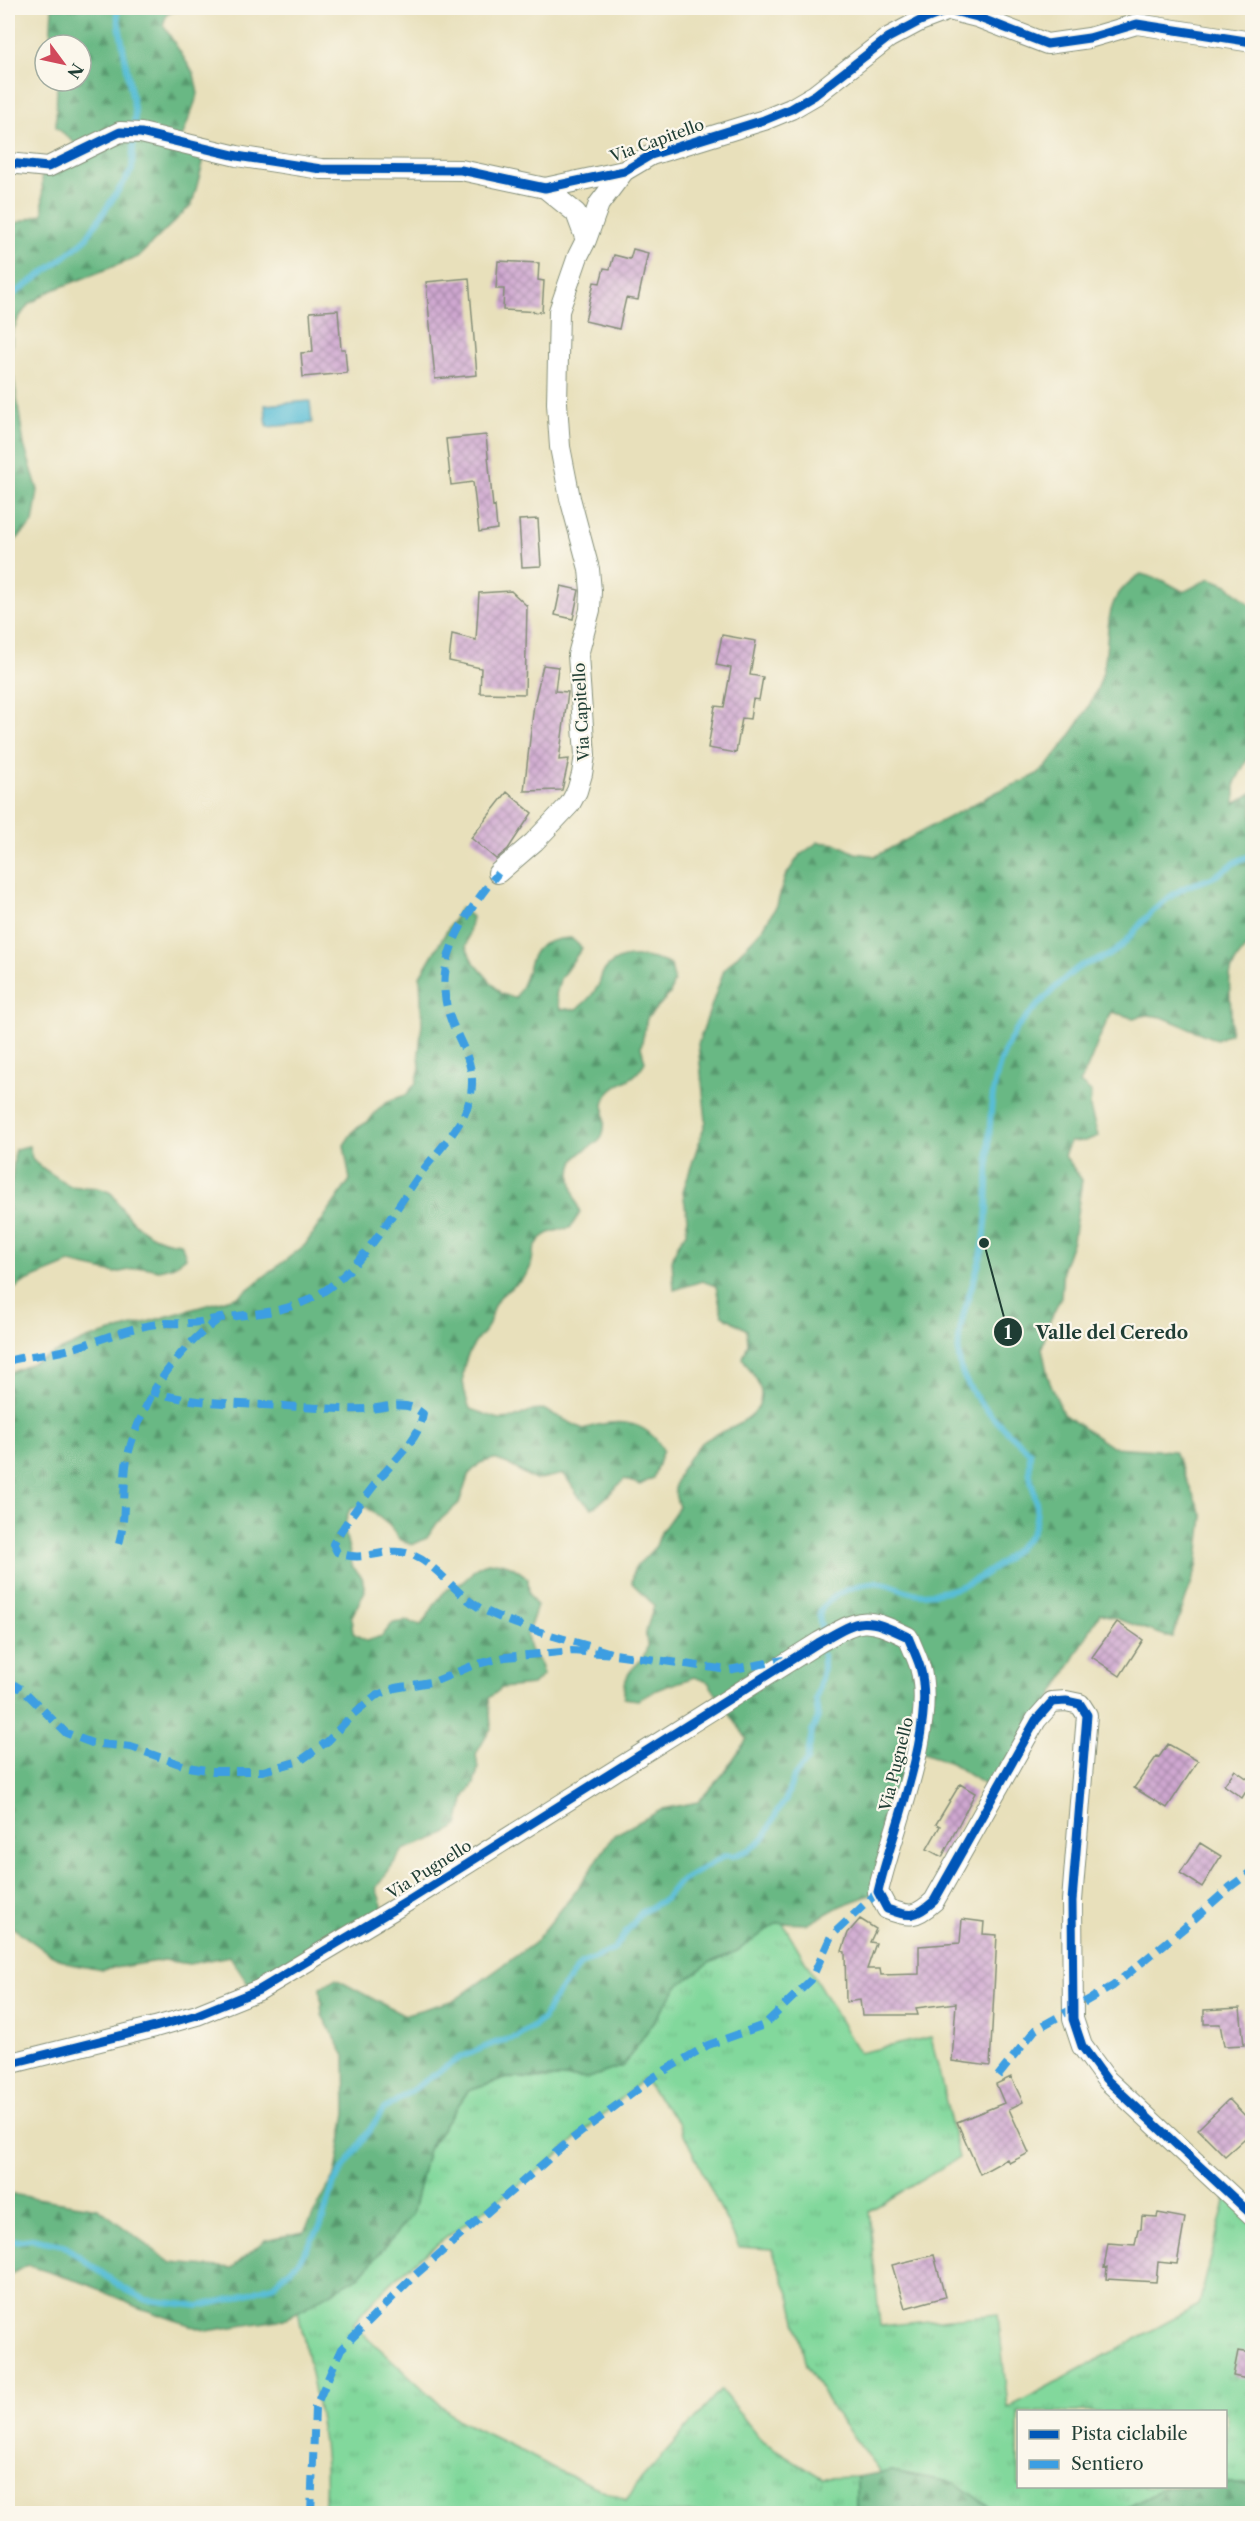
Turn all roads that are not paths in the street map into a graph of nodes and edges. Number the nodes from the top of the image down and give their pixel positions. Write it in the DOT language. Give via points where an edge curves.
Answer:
graph roads {
  1 [pos="945,9"];
  2 [pos="1248,38"];
  3 [pos="8,163"];
  4 [pos="624,171"];
  5 [pos="545,188"];
  6 [pos="586,240"];
  7 [pos="498,873"];
  8 [pos="8,2064"];
  9 [pos="1252,2215"];
  1 -- 2 [label="street, Via Capitello" via="1047,44 1089,38 1137,24"];
  1 -- 4 [label="street, Via Capitello" via="888,38 815,96 790,109 651,155"];
  3 -- 5 [label="street, Via Capitello" via="48,166 120,132 321,169 461,170"];
  4 -- 5 [label="street, Via Capitello"];
  4 -- 6 [label="street, Via Capitello" via="599,204"];
  5 -- 6 [label="street, Via Capitello" via="576,213"];
  6 -- 7 [label="street, Via Capitello" via="560,312 558,381 560,447 590,569 590,610 578,655 585,755 570,804"];
  8 -- 9 [label="street, Via Pugnello" via="155,2028 259,1989 411,1899 818,1642 853,1622 880,1623 908,1637 921,1668 924,1710 913,1767 878,1892 887,1909 908,1916 921,1913 934,1901 1036,1720 1052,1702 1080,1704 1087,1715 1072,1901 1073,2019 1082,2046 1106,2079"];
}
